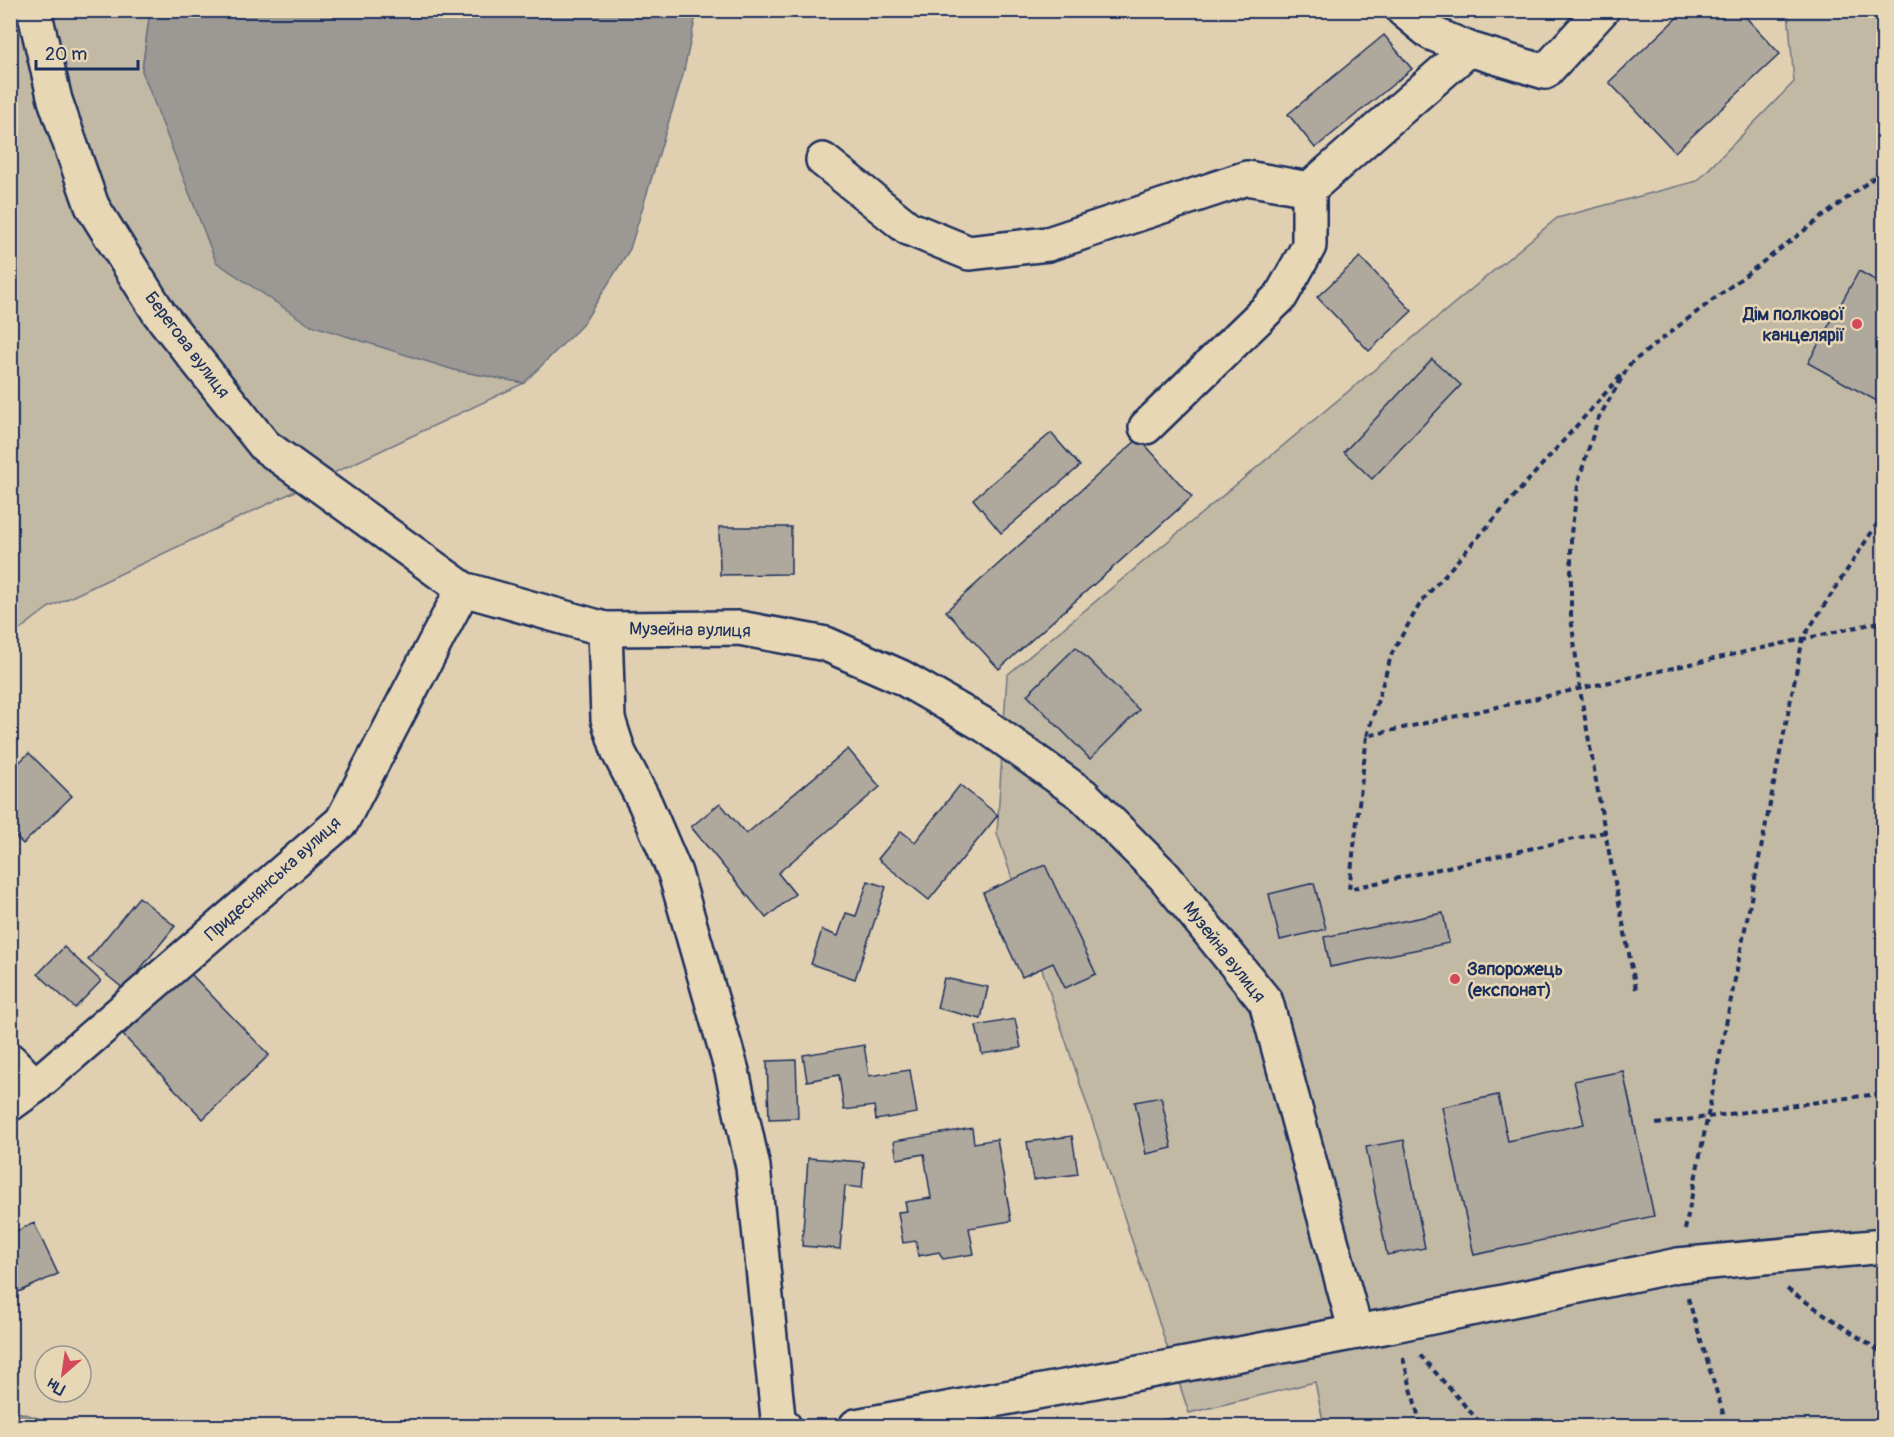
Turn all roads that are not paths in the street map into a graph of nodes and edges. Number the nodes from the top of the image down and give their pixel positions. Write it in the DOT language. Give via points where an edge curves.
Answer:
graph roads {
  1 [pos="33,10"];
  2 [pos="1403,10"];
  3 [pos="1602,10"];
  4 [pos="1469,50"];
  5 [pos="823,160"];
  6 [pos="1310,189"];
  7 [pos="1146,427"];
  8 [pos="463,589"];
  9 [pos="605,629"];
  10 [pos="10,1060"];
  11 [pos="23,1095"];
  12 [pos="1884,1246"];
  13 [pos="1356,1332"];
  14 [pos="784,1426"];
  15 [pos="856,1426"];
  1 -- 8 [label="street, Берегова вулиця" via="55,100 92,206 159,313 265,446"];
  2 -- 4 [label="street" via="1431,33"];
  3 -- 4 [label="street" via="1545,72"];
  4 -- 6 [label="street"];
  5 -- 6 [label="street" via="908,228 969,254 1048,244 1247,178"];
  6 -- 7 [label="street" via="1309,246 1281,296"];
  8 -- 9 [label="street, Музейна вулиця"];
  8 -- 11 [label="street, Придеснянська вулиця" via="342,821"];
  9 -- 13 [label="street, Музейна вулиця" via="739,628 826,644 901,677 976,720 1083,795 1164,876 1266,1002"];
  9 -- 14 [label="street" via="608,719 619,753 675,873 732,1071 753,1167 778,1418"];
  10 -- 11 [label="street, Придеснянська вулиця"];
  12 -- 13 [label="street" via="1678,1265"];
  13 -- 15 [label="street"];
}
